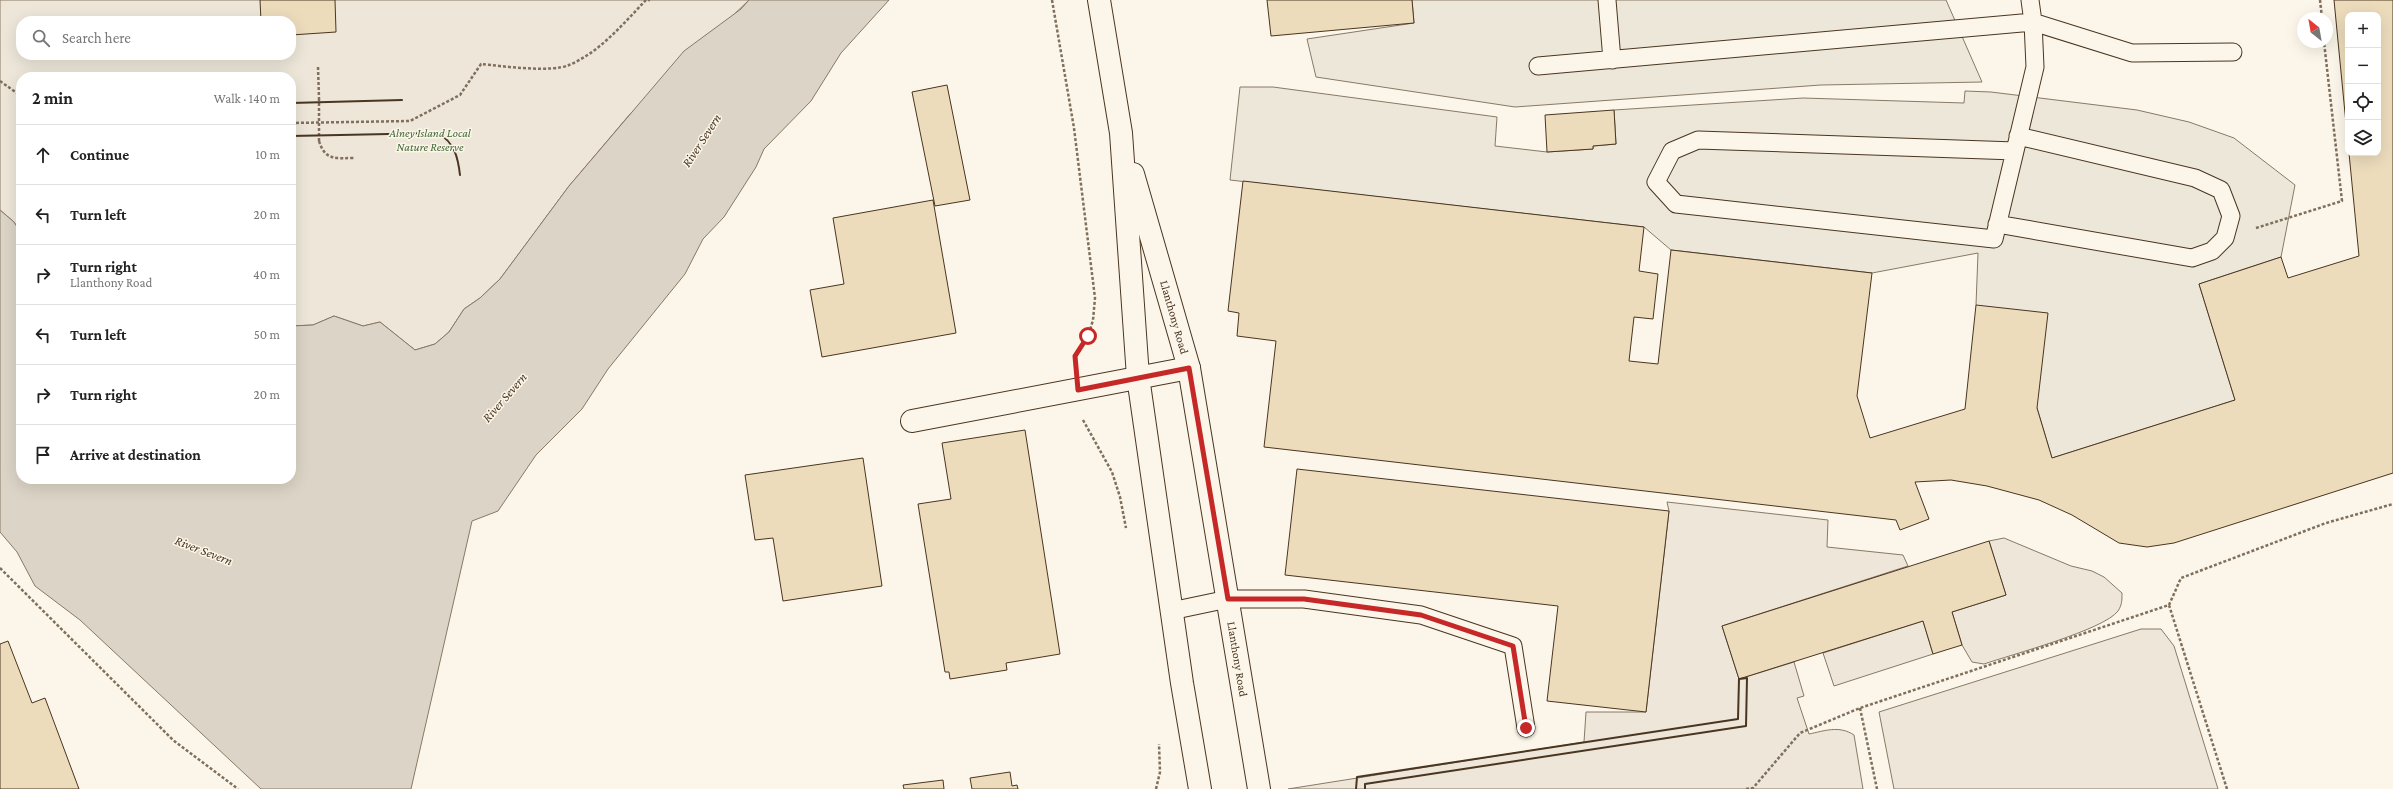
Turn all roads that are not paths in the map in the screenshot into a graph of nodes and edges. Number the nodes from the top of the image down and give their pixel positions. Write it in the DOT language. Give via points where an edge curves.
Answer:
graph roads {
  1 [pos="1099,0"];
  2 [pos="1607,0"];
  3 [pos="2030,0"];
  4 [pos="2033,22"];
  5 [pos="2233,52"];
  6 [pos="1612,60"];
  7 [pos="1538,66"];
  8 [pos="1121,133"];
  9 [pos="2017,144"];
  10 [pos="1996,232"];
  11 [pos="1189,368"];
  12 [pos="1138,377"];
  13 [pos="912,421"];
  14 [pos="1228,599"];
  15 [pos="1171,611"];
  16 [pos="1526,728"];
  17 [pos="1200,789"];
  18 [pos="1259,789"];
  1 -- 8 [label="main road, Llanthony Road"];
  2 -- 6 [label="lane"];
  3 -- 4 [label="lane"];
  4 -- 5 [label="lane" via="2132,53"];
  4 -- 6 [label="lane"];
  4 -- 9 [label="lane" via="2035,68"];
  6 -- 7 [label="lane"];
  8 -- 11 [label="main road, Llanthony Road"];
  8 -- 12 [label="main road, Llanthony Road"];
  9 -- 10 [label="lane"];
  9 -- 10 [label="lane" via="2195,178 2221,190 2231,216 2225,238 2212,251 2192,258"];
  9 -- 10 [label="lane" via="1698,140 1672,151 1656,182 1676,204"];
  11 -- 12 [label="main road"];
  11 -- 14 [label="main road, Llanthony Road"];
  12 -- 13 [label="main road"];
  12 -- 15 [label="main road, Llanthony Road"];
  14 -- 15 [label="lane"];
  14 -- 16 [label="lane" via="1304,599 1421,615 1513,646"];
  14 -- 18 [label="main road, Llanthony Road"];
  15 -- 17 [label="main road, Llanthony Road"];
}
